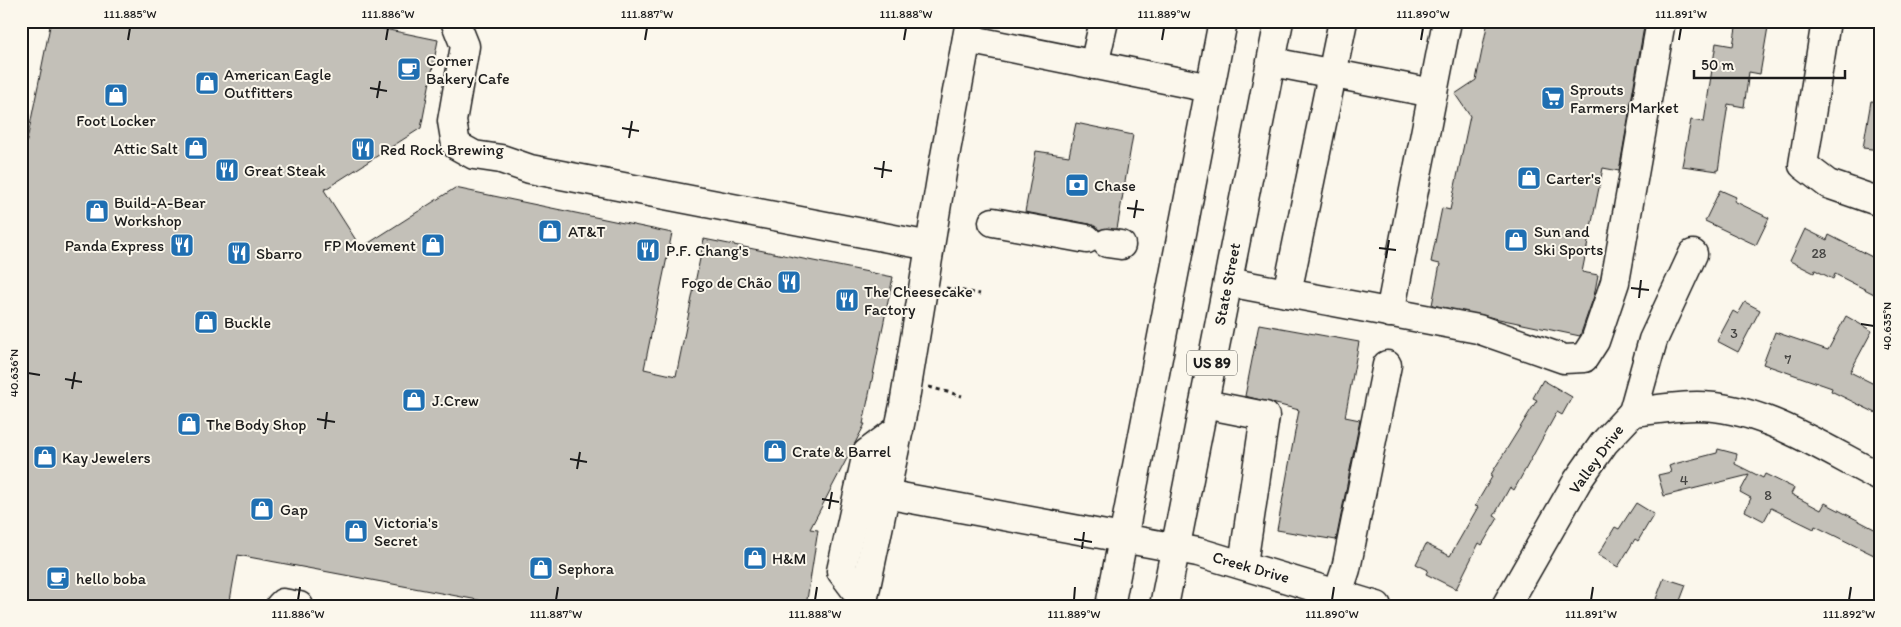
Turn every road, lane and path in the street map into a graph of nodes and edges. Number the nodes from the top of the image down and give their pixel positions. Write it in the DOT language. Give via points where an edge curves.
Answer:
graph roads {
  1 [pos="455,21"];
  2 [pos="1104,21"];
  3 [pos="1223,21"];
  4 [pos="1279,21"];
  5 [pos="1343,21"];
  6 [pos="1447,21"];
  7 [pos="1661,21"];
  8 [pos="1826,21"];
  9 [pos="968,30"];
  10 [pos="1272,62"];
  11 [pos="1094,65"];
  12 [pos="1334,74"];
  13 [pos="1210,88"];
  14 [pos="1433,93"];
  15 [pos="1880,202"];
  16 [pos="993,222"];
  17 [pos="1105,242"];
  18 [pos="930,246"];
  19 [pos="1693,254"];
  20 [pos="1228,282"];
  21 [pos="941,287"];
  22 [pos="1287,293"];
  23 [pos="980,294"];
  24 [pos="1390,313"];
  25 [pos="1387,365"];
  26 [pos="922,385"];
  27 [pos="962,396"];
  28 [pos="1204,404"];
  29 [pos="1633,412"];
  30 [pos="899,429"];
  31 [pos="1880,477"];
  32 [pos="885,494"];
  33 [pos="1122,539"];
  34 [pos="1175,548"];
  35 [pos="1242,564"];
  36 [pos="1338,593"];
  37 [pos="863,603"];
  38 [pos="280,606"];
  39 [pos="299,606"];
  40 [pos="1110,606"];
  41 [pos="1164,606"];
  42 [pos="1377,606"];
  43 [pos="1506,606"];
  1 -- 18 [label="main road" via="465,46 452,121 456,145 474,155 501,159 530,169"];
  2 -- 11 [label="main road"];
  3 -- 13 [label="main road"];
  4 -- 10 [label="main road, State Street / US 89"];
  5 -- 12 [label="main road"];
  6 -- 14 [label="main road"];
  7 -- 24 [label="main road" via="1615,282 1595,341 1584,358 1564,358 1478,329"];
  8 -- 15 [label="main road" via="1803,165 1828,184"];
  9 -- 11 [label="main road"];
  9 -- 18 [label="main road"];
  10 -- 12 [label="main road"];
  10 -- 20 [label="main road, State Street / US 89"];
  11 -- 13 [label="main road"];
  12 -- 14 [label="main road"];
  12 -- 22 [label="main road"];
  13 -- 33 [label="main road"];
  14 -- 24 [label="main road"];
  16 -- 17 [label="main road"];
  18 -- 30 [label="main road"];
  19 -- 29 [label="main road" via="1653,340"];
  20 -- 22 [label="main road"];
  20 -- 28 [label="main road, State Street / US 89"];
  21 -- 23 [label="path"];
  22 -- 24 [label="main road"];
  25 -- 36 [label="main road" via="1346,569"];
  26 -- 27 [label="path"];
  28 -- 34 [label="main road, State Street / US 89"];
  28 -- 35 [label="main road" via="1265,416"];
  29 -- 31 [label="main road, Valley Drive" via="1698,406 1751,415"];
  29 -- 43 [label="main road, Valley Drive" via="1604,443 1578,480"];
  30 -- 32 [label="main road"];
  30 -- 37 [label="main road" via="866,453 841,571"];
  32 -- 33 [label="main road, Creek Drive"];
  32 -- 37 [label="main road"];
  33 -- 34 [label="main road, Creek Drive"];
  33 -- 40 [label="main road"];
  34 -- 35 [label="main road, Creek Drive"];
  34 -- 41 [label="main road, State Street / US 89"];
  35 -- 36 [label="main road, Creek Drive"];
  36 -- 42 [label="main road, Creek Drive"];
  38 -- 39 [label="main road" via="283,603"];
}
